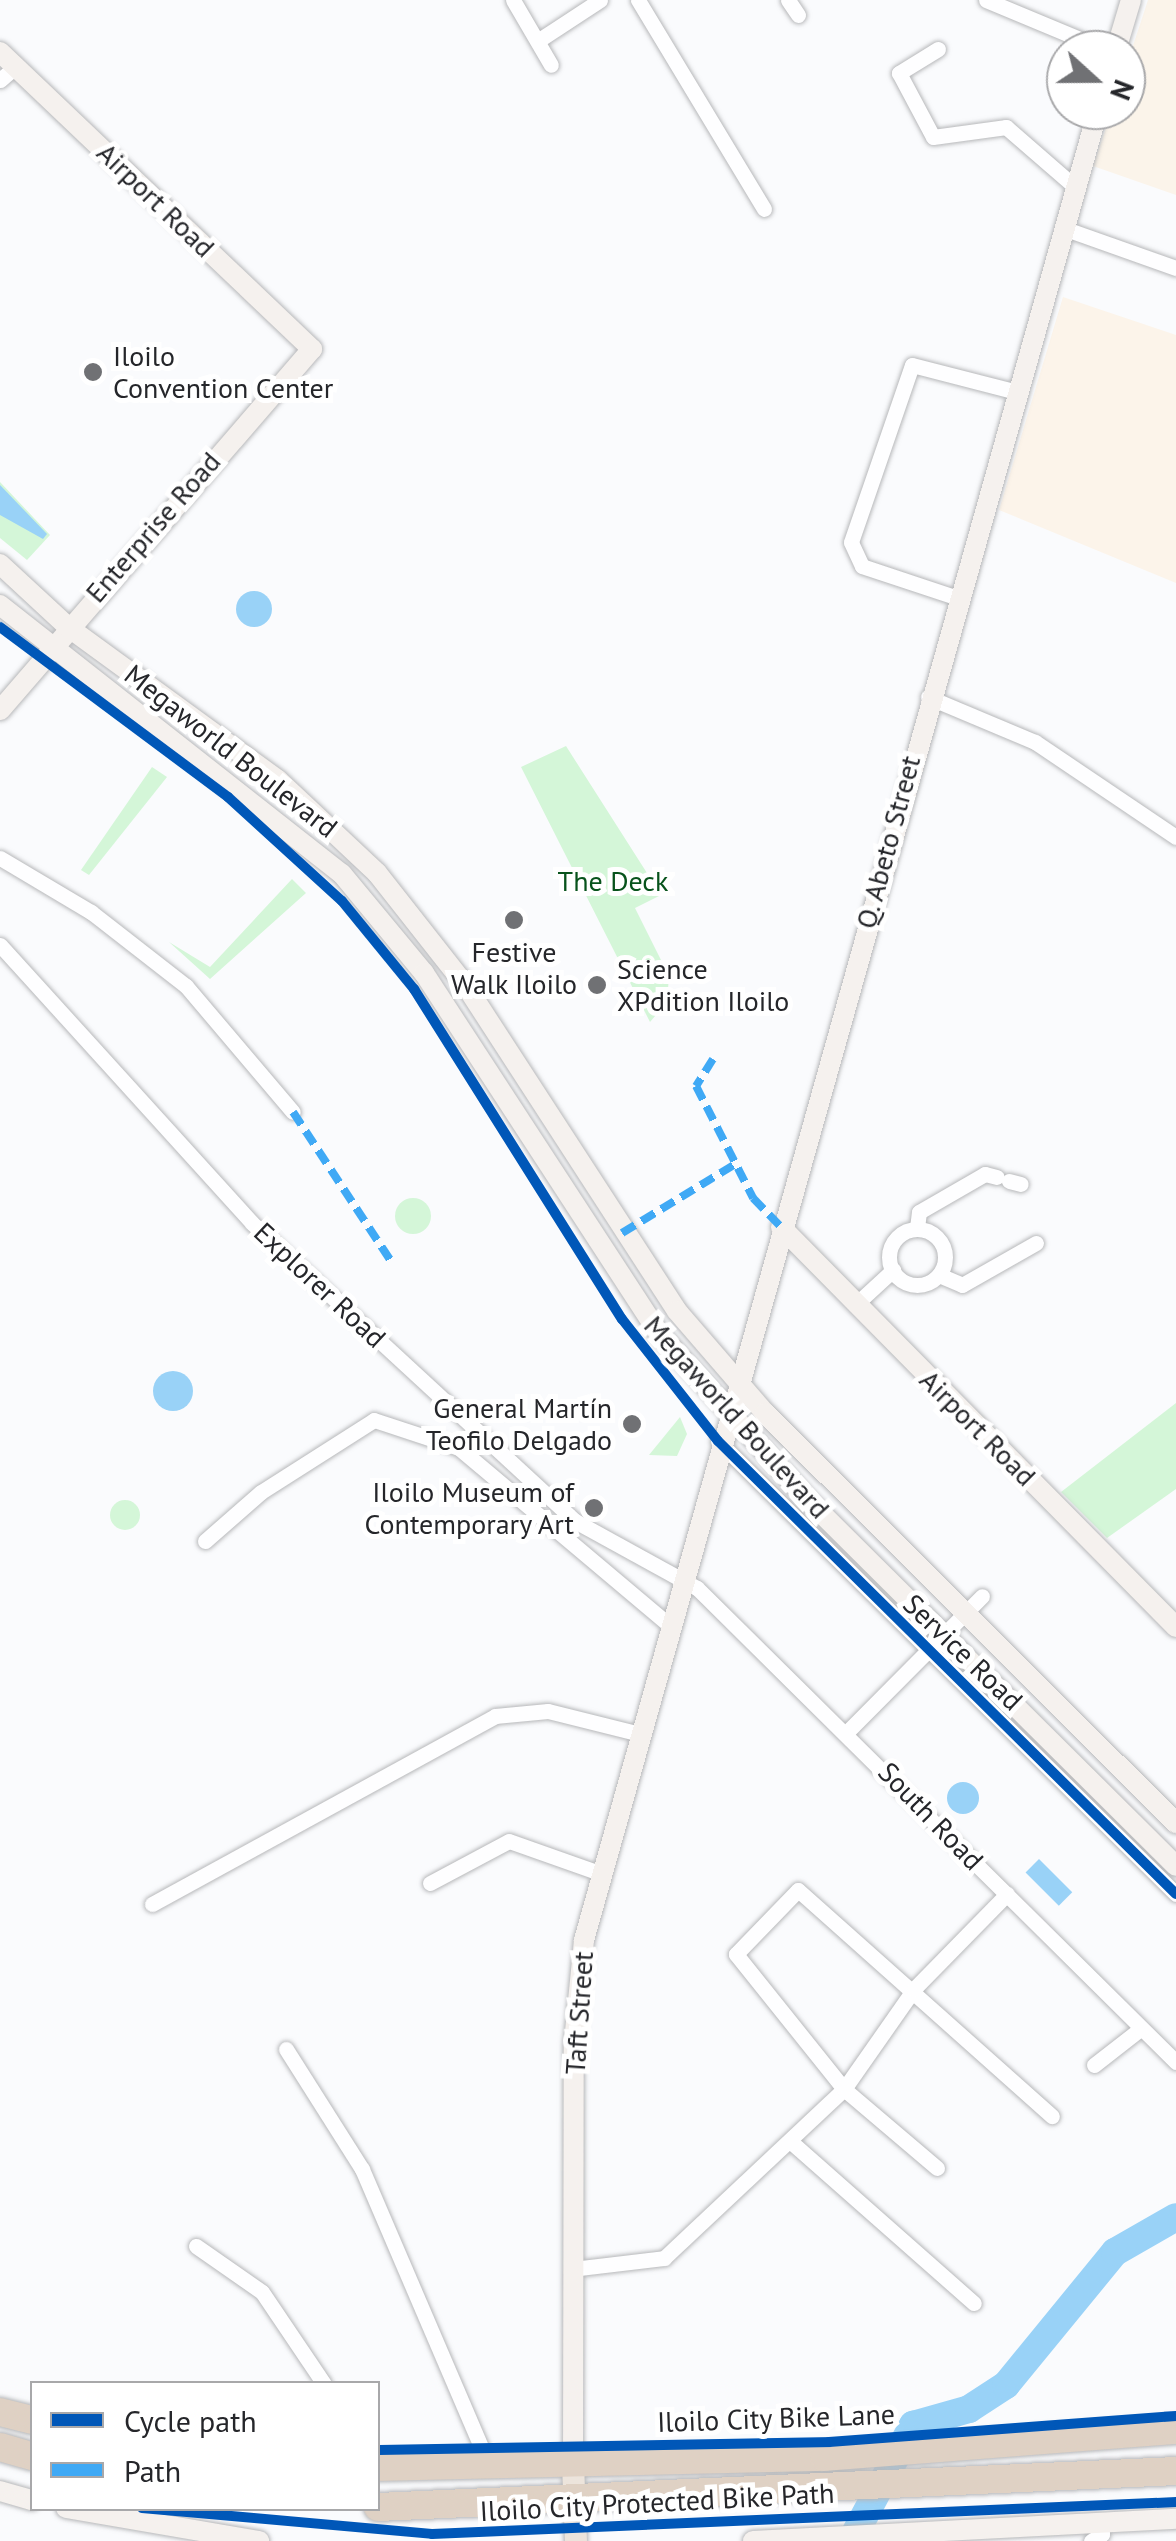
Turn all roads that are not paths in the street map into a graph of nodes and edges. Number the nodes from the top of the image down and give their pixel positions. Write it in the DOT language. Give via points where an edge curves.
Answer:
graph roads {
  1 [pos="513,0"];
  2 [pos="600,0"];
  3 [pos="638,0"];
  4 [pos="788,0"];
  5 [pos="986,0"];
  6 [pos="1131,0"];
  7 [pos="798,15"];
  8 [pos="1058,30"];
  9 [pos="1122,30"];
  10 [pos="538,40"];
  11 [pos="938,49"];
  12 [pos="8,59"];
  13 [pos="551,65"];
  14 [pos="0,80"];
  15 [pos="1092,130"];
  16 [pos="1075,187"];
  17 [pos="764,209"];
  18 [pos="1063,228"];
  19 [pos="1176,268"];
  20 [pos="312,349"];
  21 [pos="1013,391"];
  22 [pos="0,564"];
  23 [pos="25,590"];
  24 [pos="956,597"];
  25 [pos="3,608"];
  26 [pos="68,627"];
  27 [pos="49,650"];
  28 [pos="128,670"];
  29 [pos="113,694"];
  30 [pos="928,697"];
  31 [pos="0,710"];
  32 [pos="1176,837"];
  33 [pos="0,858"];
  34 [pos="0,945"];
  35 [pos="293,1112"];
  36 [pos="1009,1181"];
  37 [pos="780,1227"];
  38 [pos="917,1228"];
  39 [pos="1036,1242"];
  40 [pos="893,1270"];
  41 [pos="939,1274"];
  42 [pos="855,1305"];
  43 [pos="680,1314"];
  44 [pos="657,1331"];
  45 [pos="734,1379"];
  46 [pos="727,1410"];
  47 [pos="718,1441"];
  48 [pos="793,1442"];
  49 [pos="774,1462"];
  50 [pos="205,1541"];
  51 [pos="915,1562"];
  52 [pos="681,1574"];
  53 [pos="893,1584"];
  54 [pos="982,1596"];
  55 [pos="965,1612"];
  56 [pos="669,1625"];
  57 [pos="1176,1627"];
  58 [pos="943,1634"];
  59 [pos="928,1650"];
  60 [pos="1024,1672"];
  61 [pos="1005,1696"];
  62 [pos="848,1732"];
  63 [pos="640,1734"];
  64 [pos="1176,1823"];
  65 [pos="1176,1866"];
  66 [pos="602,1874"];
  67 [pos="430,1882"];
  68 [pos="1007,1894"];
  69 [pos="1176,1894"];
  70 [pos="152,1904"];
  71 [pos="914,1989"];
  72 [pos="1140,2029"];
  73 [pos="286,2049"];
  74 [pos="1176,2062"];
  75 [pos="1094,2065"];
  76 [pos="844,2089"];
  77 [pos="1052,2116"];
  78 [pos="790,2140"];
  79 [pos="937,2168"];
  80 [pos="196,2246"];
  81 [pos="572,2269"];
  82 [pos="974,2303"];
  83 [pos="322,2381"];
  84 [pos="0,2412"];
  85 [pos="30,2421"];
  86 [pos="30,2427"];
  87 [pos="1176,2430"];
  88 [pos="1064,2439"];
  89 [pos="19,2452"];
  90 [pos="573,2464"];
  91 [pos="490,2467"];
  92 [pos="380,2468"];
  93 [pos="1176,2471"];
  94 [pos="1064,2475"];
  95 [pos="0,2491"];
  96 [pos="30,2499"];
  97 [pos="574,2500"];
  98 [pos="380,2506"];
  99 [pos="84,2511"];
  100 [pos="1176,2518"];
  101 [pos="1102,2521"];
  102 [pos="259,2541"];
  103 [pos="576,2541"];
  104 [pos="752,2541"];
  105 [pos="1091,2541"];
  1 -- 10 [label="street"];
  2 -- 10 [label="street"];
  3 -- 17 [label="street"];
  4 -- 7 [label="street"];
  5 -- 8 [label="street"];
  6 -- 9 [label="main road"];
  10 -- 13 [label="street"];
  11 -- 16 [label="street" via="899,73 934,136 1006,127"];
  12 -- 14 [label="street"];
  12 -- 20 [label="main road, Airport Road"];
  15 -- 16 [label="main road, Q. Abeto Street"];
  16 -- 18 [label="main road, Q. Abeto Street"];
  18 -- 19 [label="street"];
  18 -- 21 [label="main road, Q. Abeto Street"];
  20 -- 26 [label="main road, Enterprise Road"];
  21 -- 24 [label="main road, Q. Abeto Street"];
  21 -- 24 [label="street" via="912,365 852,542 862,566"];
  22 -- 23 [label="main road, Megaworld Boulevard"];
  23 -- 25 [label="main road" via="24,610"];
  23 -- 26 [label="main road, Megaworld Boulevard"];
  24 -- 30 [label="main road, Q. Abeto Street"];
  25 -- 27 [label="main road, Megaworld Boulevard"];
  26 -- 27 [label="main road, Enterprise Road"];
  26 -- 28 [label="main road, Megaworld Boulevard"];
  27 -- 29 [label="main road, Megaworld Boulevard"];
  27 -- 31 [label="main road, Enterprise Road"];
  28 -- 29 [label="main road" via="106,672"];
  28 -- 43 [label="main road, Megaworld Boulevard" via="310,808 402,901"];
  29 -- 44 [label="main road, Megaworld Boulevard" via="268,810 378,915"];
  30 -- 32 [label="street" via="1036,742"];
  30 -- 37 [label="main road, Q. Abeto Street"];
  33 -- 35 [label="street" via="91,912 186,986"];
  34 -- 52 [label="street, Explorer Road" via="252,1223 576,1520"];
  36 -- 38 [label="street" via="986,1174 918,1212"];
  37 -- 42 [label="main road, Airport Road"];
  37 -- 45 [label="main road, Q. Abeto Street"];
  38 -- 40 [label="street" via="894,1242"];
  38 -- 41 [label="street" via="944,1248"];
  39 -- 41 [label="street" via="962,1284"];
  40 -- 41 [label="street" via="914,1284"];
  40 -- 42 [label="street"];
  42 -- 57 [label="main road, Airport Road"];
  43 -- 44 [label="main road" via="676,1334"];
  43 -- 45 [label="main road, Megaworld Boulevard"];
  44 -- 46 [label="main road, Megaworld Boulevard"];
  45 -- 46 [label="main road, Q. Abeto Street"];
  45 -- 48 [label="main road, Megaworld Boulevard"];
  46 -- 47 [label="main road, Q. Abeto Street"];
  46 -- 49 [label="main road, Megaworld Boulevard"];
  47 -- 52 [label="main road, Q. Abeto Street"];
  47 -- 59 [label="street, Service Road"];
  48 -- 49 [label="main road" via="773,1442"];
  48 -- 51 [label="main road, Megaworld Boulevard"];
  49 -- 53 [label="main road, Megaworld Boulevard"];
  50 -- 56 [label="street" via="261,1492 374,1420 459,1448"];
  51 -- 53 [label="main road" via="917,1585"];
  51 -- 55 [label="main road, Megaworld Boulevard"];
  52 -- 56 [label="main road, Taft Street"];
  52 -- 62 [label="street, South Road"];
  53 -- 58 [label="main road, Megaworld Boulevard"];
  54 -- 55 [label="street"];
  55 -- 58 [label="street"];
  55 -- 60 [label="main road, Megaworld Boulevard"];
  56 -- 63 [label="main road, Taft Street"];
  58 -- 59 [label="street"];
  58 -- 61 [label="main road, Megaworld Boulevard"];
  59 -- 62 [label="street"];
  59 -- 69 [label="street, Service Road"];
  60 -- 61 [label="main road" via="1002,1671"];
  60 -- 64 [label="main road, Megaworld Boulevard"];
  61 -- 65 [label="main road, Megaworld Boulevard"];
  62 -- 68 [label="street, South Road"];
  63 -- 66 [label="main road, Taft Street"];
  63 -- 70 [label="street" via="548,1712 495,1716"];
  66 -- 67 [label="street" via="509,1841"];
  66 -- 81 [label="main road, Taft Street" via="584,1940 574,2042"];
  68 -- 71 [label="street"];
  68 -- 72 [label="street, South Road"];
  71 -- 76 [label="street"];
  71 -- 76 [label="street" via="806,1889 737,1945"];
  71 -- 77 [label="street"];
  72 -- 74 [label="street, South Road"];
  72 -- 75 [label="street"];
  73 -- 91 [label="street" via="362,2169"];
  76 -- 78 [label="street"];
  76 -- 79 [label="street"];
  78 -- 81 [label="street" via="654,2265"];
  78 -- 82 [label="street"];
  80 -- 83 [label="street" via="262,2292"];
  81 -- 90 [label="main road, Taft Street"];
  84 -- 85 [label="highway"];
  86 -- 89 [label="highway"];
  87 -- 88 [label="highway"];
  88 -- 90 [label="highway" via="824,2457"];
  88 -- 94 [label="highway"];
  90 -- 91 [label="highway"];
  90 -- 97 [label="main road"];
  91 -- 92 [label="highway"];
  93 -- 94 [label="highway"];
  94 -- 97 [label="highway"];
  95 -- 96 [label="main road"];
  97 -- 98 [label="highway"];
  97 -- 103 [label="main road"];
  99 -- 102 [label="main road"];
  100 -- 101 [label="main road"];
  101 -- 104 [label="main road"];
  101 -- 105 [label="street" via="1102,2534"];
}
